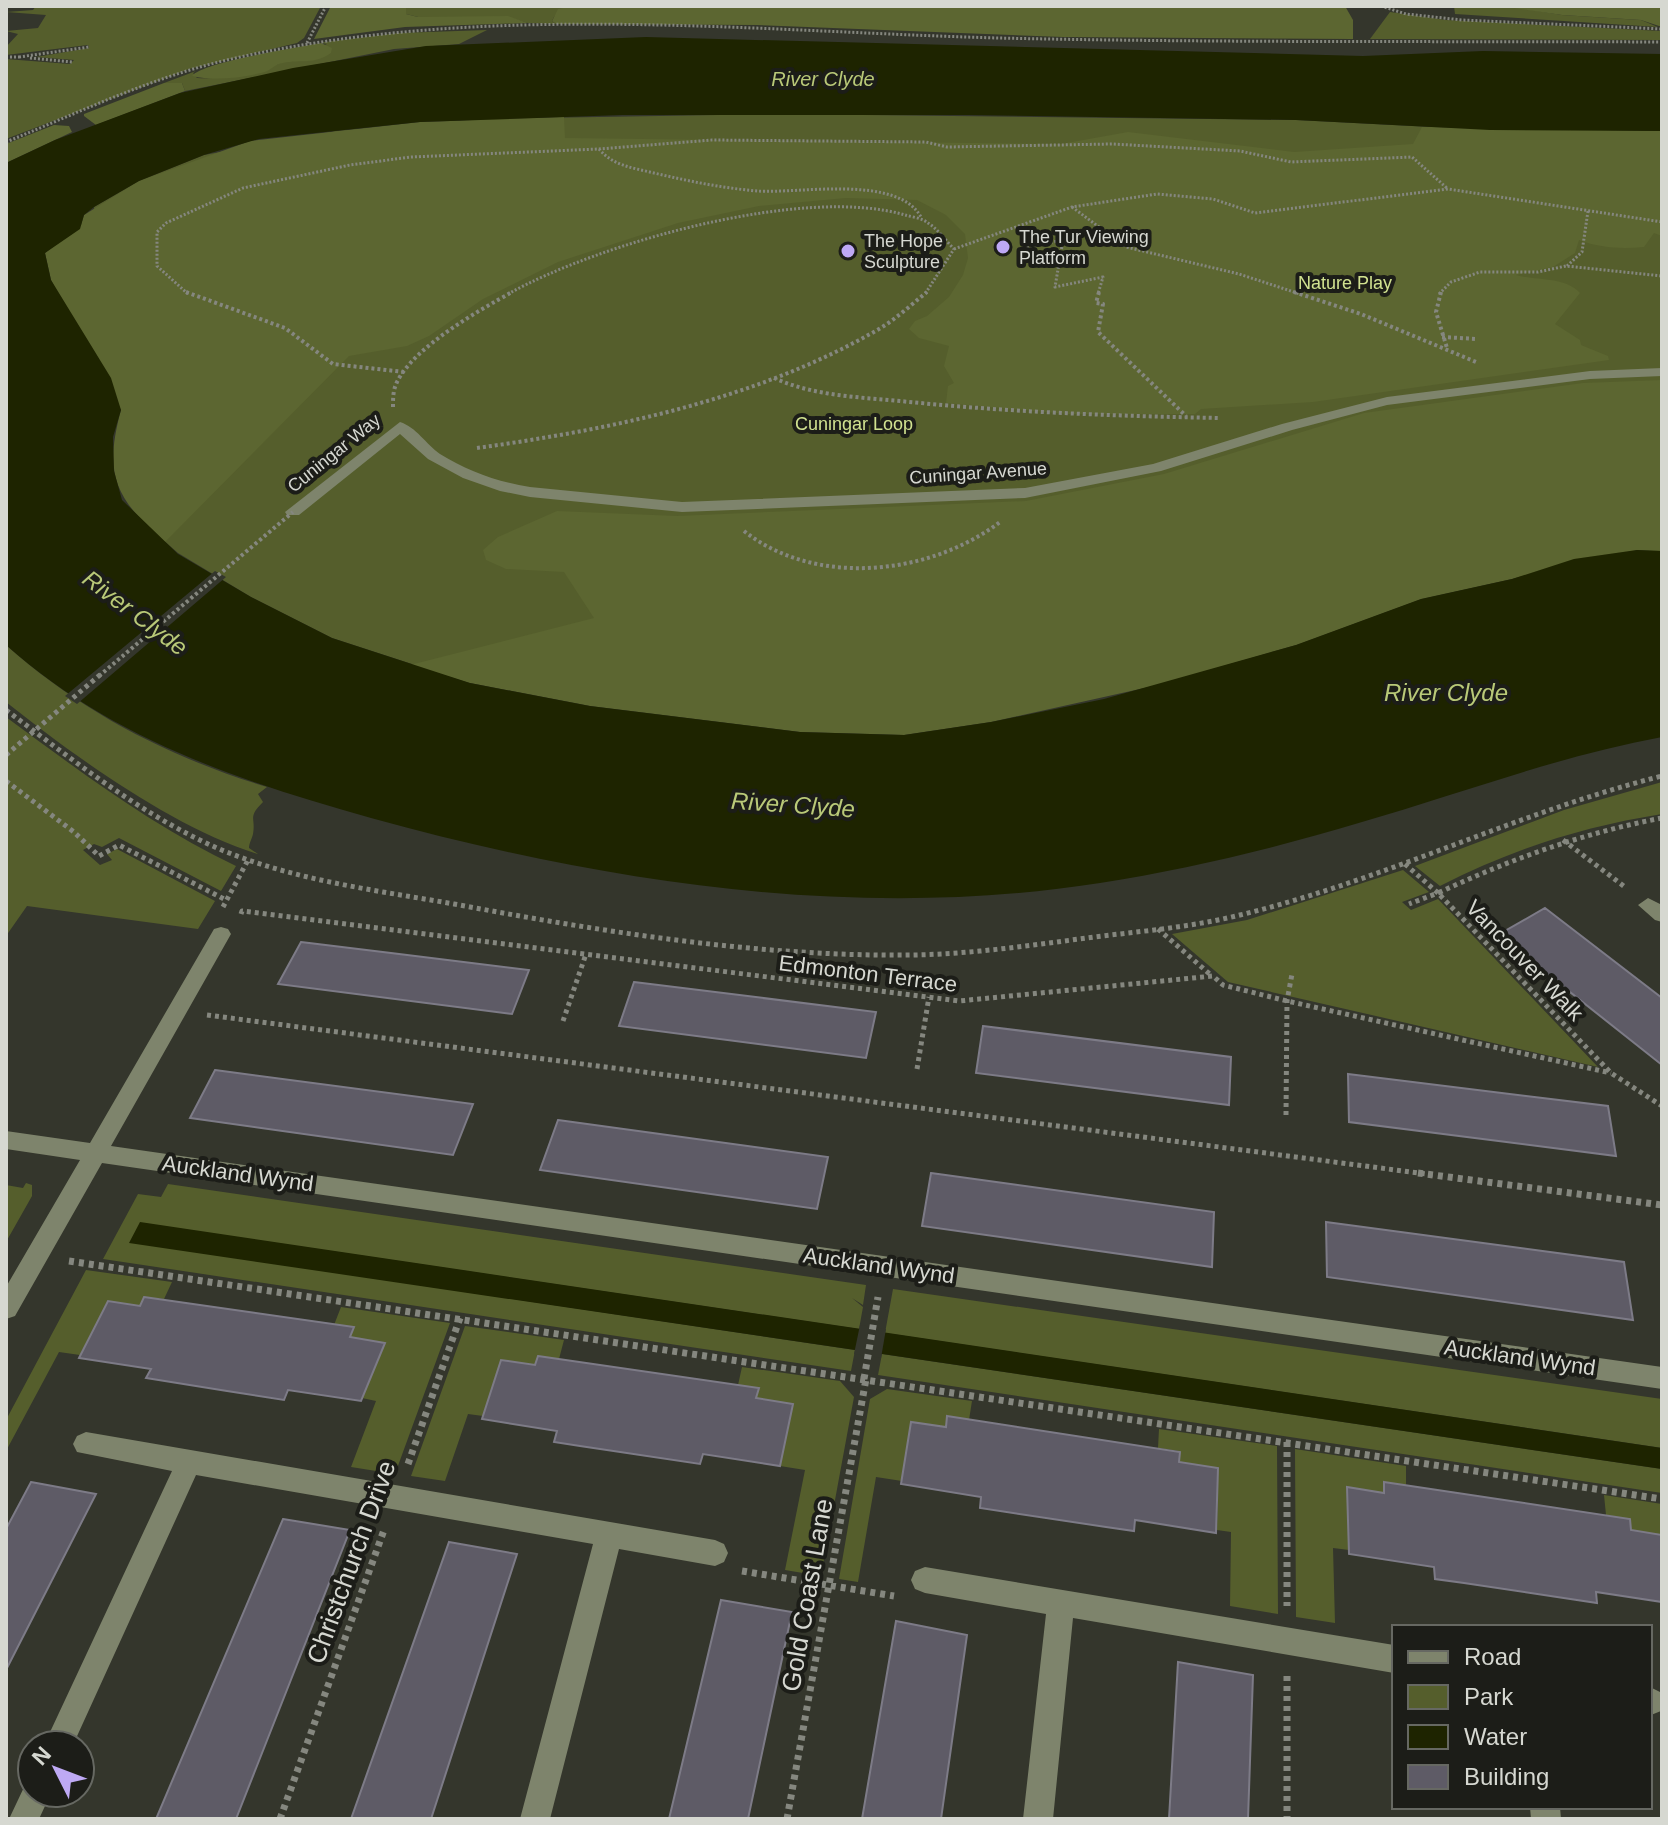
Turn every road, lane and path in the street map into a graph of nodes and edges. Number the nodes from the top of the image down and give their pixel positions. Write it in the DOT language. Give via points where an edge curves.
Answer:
graph roads {
  1 [pos="326,6"];
  2 [pos="1381,6"];
  3 [pos="1662,29"];
  4 [pos="1662,42"];
  5 [pos="307,43"];
  6 [pos="89,47"];
  7 [pos="6,57"];
  8 [pos="19,57"];
  9 [pos="72,62"];
  10 [pos="6,142"];
  11 [pos="599,149"];
  12 [pos="1448,189"];
  13 [pos="1072,207"];
  14 [pos="1588,211"];
  15 [pos="921,217"];
  16 [pos="1662,222"];
  17 [pos="954,249"];
  18 [pos="1019,249"];
  19 [pos="1566,266"];
  20 [pos="1662,276"];
  21 [pos="1442,337"];
  22 [pos="1477,339"];
  23 [pos="1447,349"];
  24 [pos="404,372"];
  25 [pos="1662,372"];
  26 [pos="773,378"];
  27 [pos="1520,383"];
  28 [pos="1186,417"];
  29 [pos="1230,418"];
  30 [pos="400,426"];
  31 [pos="428,451"];
  32 [pos="1005,494"];
  33 [pos="725,506"];
  34 [pos="293,512"];
  35 [pos="6,710"];
  36 [pos="6,755"];
  37 [pos="1662,776"];
  38 [pos="6,781"];
  39 [pos="1662,818"];
  40 [pos="1563,840"];
  41 [pos="248,860"];
  42 [pos="1404,863"];
  43 [pos="1438,893"];
  44 [pos="227,900"];
  45 [pos="1409,904"];
  46 [pos="1655,910"];
  47 [pos="220,923"];
  48 [pos="1158,929"];
  49 [pos="586,954"];
  50 [pos="1292,974"];
  51 [pos="1213,976"];
  52 [pos="929,997"];
  53 [pos="1287,1001"];
  54 [pos="178,1011"];
  55 [pos="563,1021"];
  56 [pos="917,1069"];
  57 [pos="1611,1073"];
  58 [pos="1662,1106"];
  59 [pos="1286,1115"];
  60 [pos="6,1140"];
  61 [pos="96,1153"];
  62 [pos="1662,1205"];
  63 [pos="36,1256"];
  64 [pos="883,1265"];
  65 [pos="6,1309"];
  66 [pos="460,1318"];
  67 [pos="1662,1378"];
  68 [pos="865,1379"];
  69 [pos="86,1444"];
  70 [pos="189,1462"];
  71 [pos="395,1499"];
  72 [pos="1662,1499"];
  73 [pos="609,1536"];
  74 [pos="715,1553"];
  75 [pos="925,1580"];
  76 [pos="829,1585"];
  77 [pos="1061,1604"];
  78 [pos="1392,1659"];
  79 [pos="65,1729"];
  80 [pos="280,1819"];
  81 [pos="535,1819"];
  82 [pos="787,1819"];
  83 [pos="1038,1819"];
  1 -- 5 [label="path"];
  2 -- 3 [label="path" via="1462,20"];
  4 -- 5 [label="path" via="988,37 556,26 405,31"];
  5 -- 10 [label="path" via="192,70"];
  6 -- 8 [label="path"];
  7 -- 8 [label="path"];
  8 -- 9 [label="path"];
  11 -- 12 [label="path" via="712,140 895,141 947,147 1112,144 1240,151 1291,162 1412,157"];
  11 -- 15 [label="path" via="623,165 712,185 887,194 909,203"];
  11 -- 24 [label="path" via="411,157 294,176 222,195 157,232 157,266 189,295 285,328 337,365"];
  12 -- 13 [label="path" via="1255,213 1184,194"];
  12 -- 14 [label="path"];
  13 -- 17 [label="path"];
  13 -- 23 [label="path" via="1143,253 1239,274"];
  14 -- 16 [label="path"];
  14 -- 19 [label="path" via="1582,252"];
  15 -- 17 [label="path" via="945,234"];
  15 -- 24 [label="path" via="878,206 829,206 640,242 509,294 462,323"];
  17 -- 26 [label="path" via="942,275 910,308 848,345"];
  18 -- 28 [label="path" via="1063,240 1055,287 1103,277 1096,303 1103,304 1098,332"];
  19 -- 20 [label="path"];
  19 -- 21 [label="path" via="1482,271 1456,279 1435,302"];
  21 -- 22 [label="path"];
  21 -- 23 [label="path"];
  23 -- 27 [label="path"];
  24 -- 30 [label="path" via="394,389"];
  25 -- 27 [label="street, Cuningar Avenue"];
  26 -- 28 [label="path" via="795,386 953,407"];
  26 -- 31 [label="path" via="569,435"];
  27 -- 32 [label="street, Cuningar Avenue" via="1387,401 1156,468"];
  28 -- 29 [label="path"];
  30 -- 31 [label="street, Cuningar Avenue"];
  30 -- 34 [label="street, Cuningar Way"];
  31 -- 33 [label="street, Cuningar Avenue" via="468,475 505,488 662,506"];
  32 -- 33 [label="street, Cuningar Avenue"];
  32 -- 33 [label="path" via="1006,514 968,544 926,558 874,564 823,564 777,552 743,531"];
  34 -- 36 [label="path, bridge"];
  35 -- 41 [label="path" via="155,814"];
  37 -- 42 [label="path" via="1534,813"];
  38 -- 44 [label="path" via="99,856 119,845"];
  39 -- 40 [label="path, Vancouver Walk"];
  40 -- 43 [label="path, Vancouver Walk"];
  40 -- 46 [label="path"];
  41 -- 44 [label="path"];
  41 -- 48 [label="path" via="512,916 729,946 923,954"];
  42 -- 43 [label="path"];
  42 -- 48 [label="path" via="1263,909"];
  43 -- 45 [label="path"];
  43 -- 57 [label="path, Vancouver Walk"];
  44 -- 47 [label="path"];
  47 -- 49 [label="path, Edmonton Terrace" via="230,934 242,911"];
  47 -- 54 [label="street"];
  48 -- 51 [label="path"];
  49 -- 52 [label="path, Edmonton Terrace"];
  49 -- 55 [label="path"];
  50 -- 53 [label="path"];
  51 -- 52 [label="path, Edmonton Terrace" via="959,1001"];
  51 -- 53 [label="path, Edmonton Terrace" via="1223,985"];
  52 -- 56 [label="path"];
  53 -- 57 [label="path, Edmonton Terrace"];
  53 -- 59 [label="path"];
  54 -- 61 [label="street"];
  54 -- 62 [label="path"];
  57 -- 58 [label="path, Vancouver Walk"];
  60 -- 61 [label="street, Auckland Wynd"];
  61 -- 63 [label="street"];
  61 -- 64 [label="street, Auckland Wynd"];
  63 -- 65 [label="street"];
  63 -- 66 [label="path"];
  64 -- 67 [label="street, Auckland Wynd"];
  64 -- 68 [label="path, Gold Coast Lane"];
  66 -- 68 [label="path"];
  66 -- 71 [label="path, Christchurch Drive"];
  68 -- 72 [label="path"];
  68 -- 76 [label="path, Gold Coast Lane"];
  69 -- 70 [label="street"];
  70 -- 71 [label="street"];
  70 -- 79 [label="street"];
  71 -- 73 [label="street"];
  71 -- 80 [label="path, Christchurch Drive"];
  73 -- 74 [label="street"];
  73 -- 81 [label="street"];
  74 -- 76 [label="path" via="711,1566"];
  75 -- 76 [label="path" via="922,1600"];
  75 -- 77 [label="street"];
  76 -- 82 [label="path, Gold Coast Lane"];
  77 -- 78 [label="street"];
  77 -- 83 [label="street"];
}
